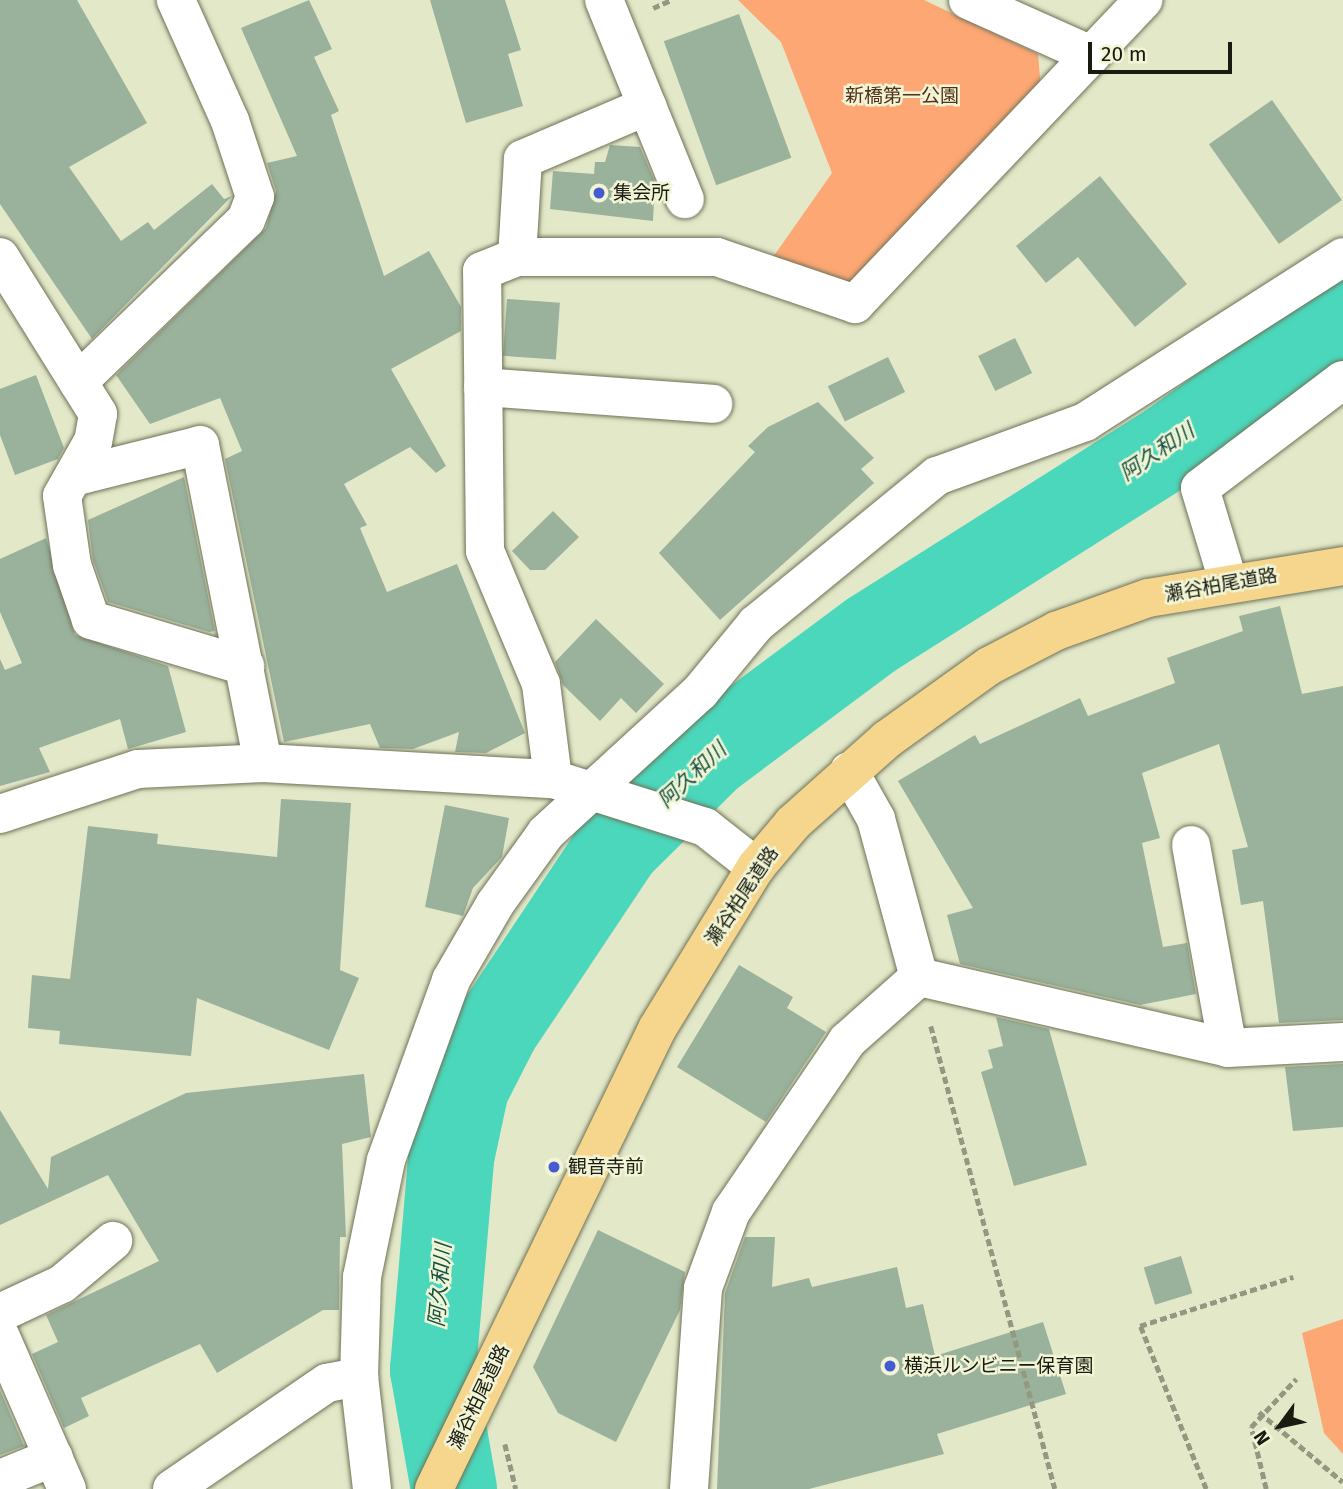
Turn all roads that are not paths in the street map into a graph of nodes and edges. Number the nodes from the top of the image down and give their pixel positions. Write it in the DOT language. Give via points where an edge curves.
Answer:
graph roads {
  1 [pos="176,0"];
  2 [pos="604,0"];
  3 [pos="968,0"];
  4 [pos="1143,0"];
  5 [pos="1091,55"];
  6 [pos="647,106"];
  7 [pos="685,198"];
  8 [pos="0,257"];
  9 [pos="517,257"];
  10 [pos="1343,257"];
  11 [pos="1343,380"];
  12 [pos="78,382"];
  13 [pos="483,387"];
  14 [pos="713,404"];
  15 [pos="73,477"];
  16 [pos="1343,566"];
  17 [pos="1227,581"];
  18 [pos="245,666"];
  19 [pos="263,762"];
  20 [pos="849,772"];
  21 [pos="553,779"];
  22 [pos="604,792"];
  23 [pos="0,814"];
  24 [pos="1191,845"];
  25 [pos="756,867"];
  26 [pos="919,977"];
  27 [pos="1343,1042"];
  28 [pos="1227,1048"];
  29 [pos="113,1241"];
  30 [pos="0,1313"];
  31 [pos="0,1335"];
  32 [pos="359,1377"];
  33 [pos="60,1473"];
  34 [pos="0,1479"];
  35 [pos="172,1489"];
  36 [pos="372,1489"];
  37 [pos="434,1489"];
  38 [pos="689,1489"];
  1 -- 12 [label="street" via="230,121 255,197 246,220"];
  2 -- 6 [label="street"];
  3 -- 5 [label="street"];
  4 -- 5 [label="street"];
  5 -- 9 [label="street" via="855,304 717,257"];
  6 -- 7 [label="street"];
  6 -- 9 [label="street" via="523,159"];
  8 -- 12 [label="street"];
  9 -- 13 [label="street" via="482,271"];
  10 -- 22 [label="street" via="1085,422 937,476 756,624 700,692"];
  11 -- 17 [label="street" via="1200,488"];
  12 -- 15 [label="street" via="98,414 93,441"];
  13 -- 14 [label="street"];
  13 -- 21 [label="street" via="485,551 541,684"];
  15 -- 18 [label="street" via="62,496 72,565 91,620"];
  15 -- 18 [label="street" via="200,445"];
  16 -- 17 [label="main road, 瀬谷柏尾道路"];
  17 -- 20 [label="main road, 瀬谷柏尾道路" via="1147,598 1056,631 989,666"];
  18 -- 19 [label="street"];
  19 -- 21 [label="street"];
  19 -- 23 [label="street" via="138,769"];
  20 -- 25 [label="main road, 瀬谷柏尾道路"];
  20 -- 26 [label="street" via="876,818"];
  21 -- 22 [label="street"];
  22 -- 25 [label="street" via="705,827"];
  22 -- 32 [label="street" via="546,833 495,904 451,980 386,1160 362,1277"];
  24 -- 28 [label="street"];
  25 -- 37 [label="main road, 瀬谷柏尾道路" via="657,1029"];
  26 -- 28 [label="street"];
  26 -- 38 [label="street" via="847,1041 731,1212 703,1287"];
  27 -- 28 [label="street"];
  29 -- 30 [label="street" via="62,1284"];
  31 -- 33 [label="street"];
  32 -- 35 [label="street" via="327,1383"];
  32 -- 36 [label="street"];
  33 -- 34 [label="street"];
}
